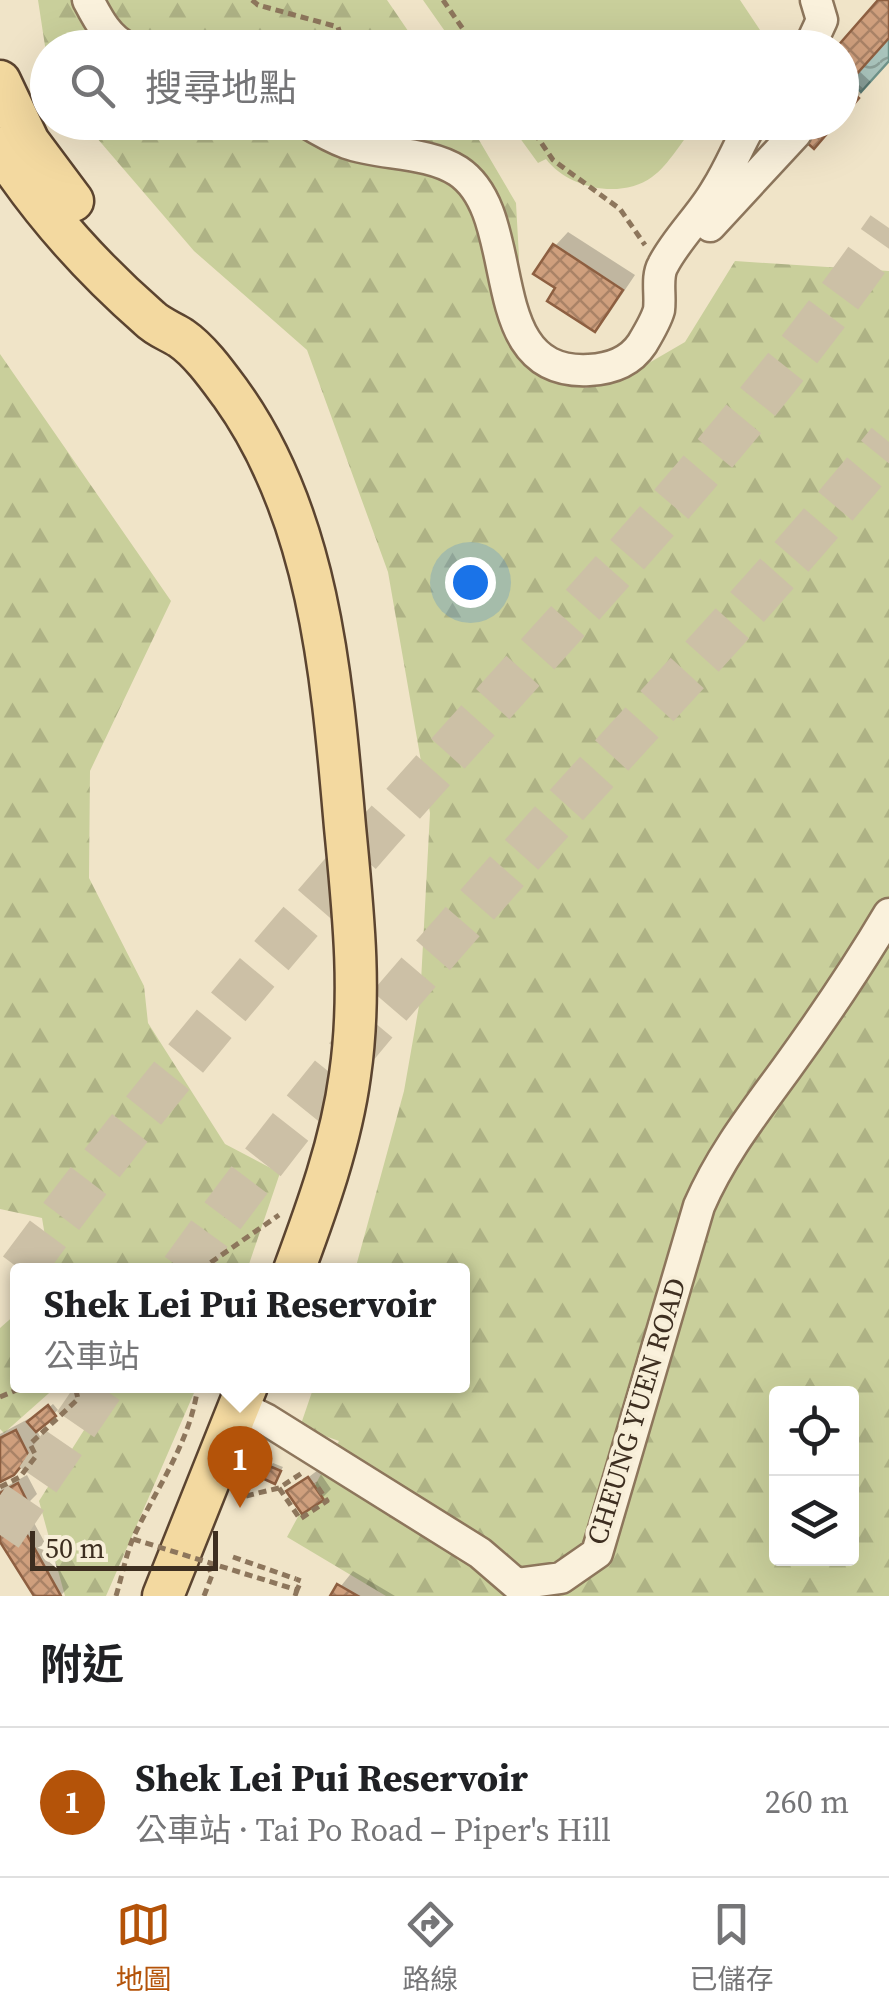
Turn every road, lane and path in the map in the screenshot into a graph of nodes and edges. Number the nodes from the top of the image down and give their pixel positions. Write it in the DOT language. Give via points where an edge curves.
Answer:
graph roads {
  1 [pos="88,0"];
  2 [pos="252,0"];
  3 [pos="443,0"];
  4 [pos="816,0"];
  5 [pos="107,30"];
  6 [pos="339,30"];
  7 [pos="464,30"];
  8 [pos="817,30"];
  9 [pos="0,80"];
  10 [pos="340,140"];
  11 [pos="539,140"];
  12 [pos="743,140"];
  13 [pos="789,140"];
  14 [pos="0,148"];
  15 [pos="660,268"];
  16 [pos="658,311"];
  17 [pos="184,340"];
  18 [pos="889,914"];
  19 [pos="291,1203"];
  20 [pos="210,1263"];
  21 [pos="296,1263"];
  22 [pos="77,1393"];
  23 [pos="197,1393"];
  24 [pos="243,1396"];
  25 [pos="0,1487"];
  26 [pos="279,1488"];
  27 [pos="246,1496"];
  28 [pos="133,1539"];
  29 [pos="233,1557"];
  30 [pos="207,1564"];
  31 [pos="296,1593"];
  32 [pos="116,1596"];
  33 [pos="163,1596"];
  34 [pos="204,1596"];
  1 -- 5 [label="lane"];
  2 -- 6 [label="path"];
  3 -- 7 [label="path"];
  4 -- 8 [label="lane" via="822,20"];
  9 -- 17 [label="main road" via="53,178 168,306"];
  10 -- 16 [label="lane" via="431,161 457,170 474,186 491,216 522,336 553,364 588,370 622,362 640,347"];
  11 -- 15 [label="path" via="553,160 620,209"];
  12 -- 15 [label="lane" via="716,192"];
  13 -- 16 [label="lane" via="714,220"];
  14 -- 17 [label="main road" via="94,264 152,322"];
  15 -- 16 [label="lane"];
  17 -- 21 [label="main road" via="250,423 290,506 312,588 339,756 355,925 355,1033 342,1119"];
  18 -- 24 [label="lane, CHEUNG YUEN ROAD" via="850,981 712,1176 597,1553 561,1578 516,1584 480,1553 267,1420"];
  19 -- 20 [label="path"];
  22 -- 25 [label="path" via="73,1407 30,1444 36,1456 20,1478"];
  23 -- 28 [label="path" via="176,1463"];
  24 -- 33 [label="main road"];
  26 -- 26 [label="path" via="300,1519 327,1501 306,1470"];
  26 -- 27 [label="path"];
  28 -- 31 [label="path, bridge"];
  28 -- 32 [label="path"];
  29 -- 31 [label="path, bridge" via="301,1581"];
  30 -- 34 [label="path" via="212,1574"];
}
